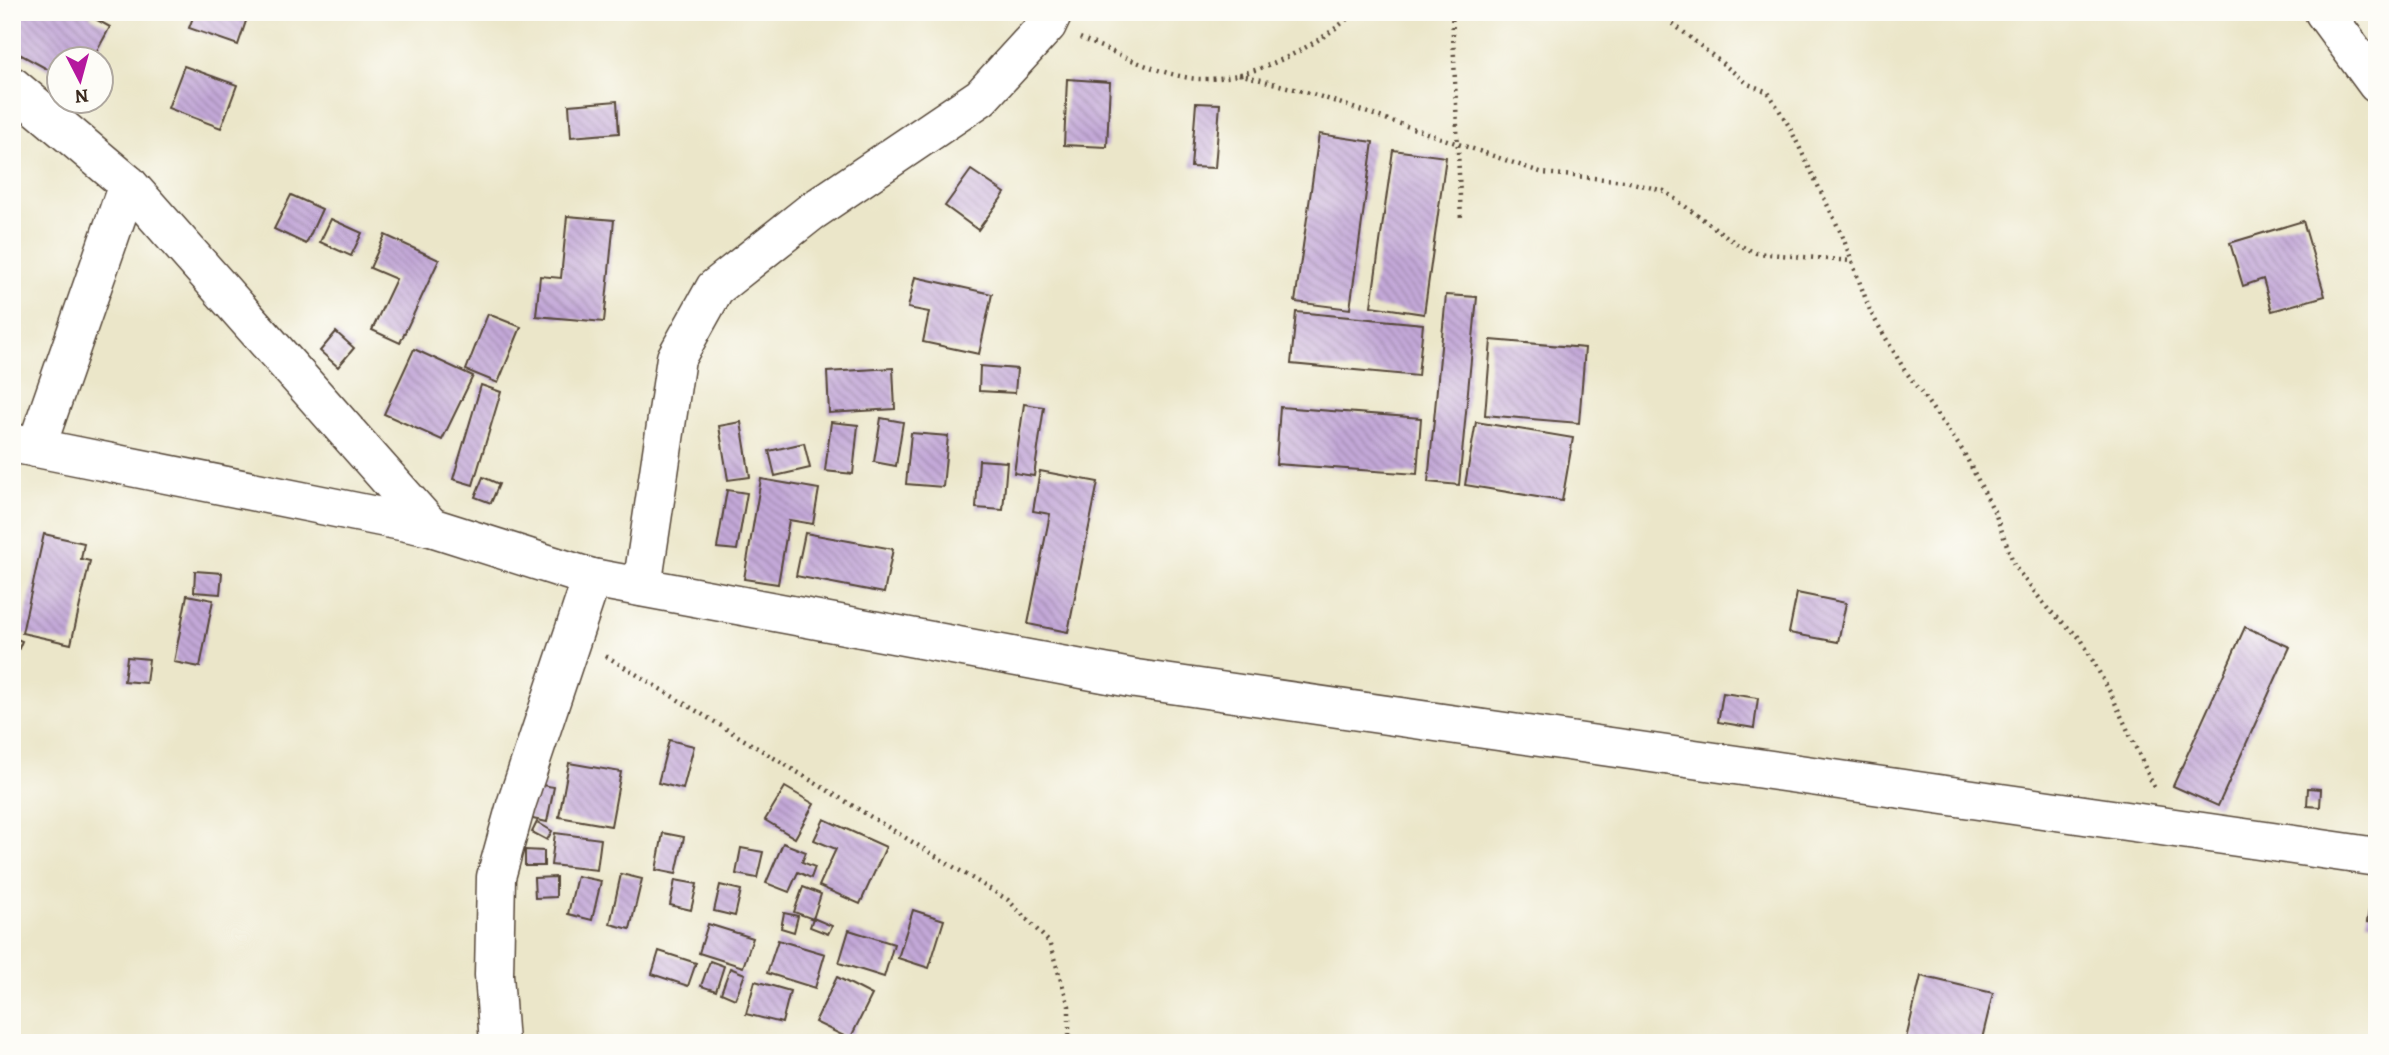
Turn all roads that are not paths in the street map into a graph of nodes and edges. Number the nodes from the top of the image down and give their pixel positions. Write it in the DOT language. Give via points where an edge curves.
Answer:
graph roads {
  1 [pos="2324,12"];
  2 [pos="1042,17"];
  3 [pos="2377,84"];
  4 [pos="12,86"];
  5 [pos="128,184"];
  6 [pos="24,445"];
  7 [pos="431,527"];
  8 [pos="592,578"];
  9 [pos="642,587"];
  10 [pos="2377,857"];
  11 [pos="499,1043"];
  1 -- 3 [label="street"];
  2 -- 9 [label="street" via="981,97 811,212 715,289 676,358"];
  4 -- 5 [label="street"];
  5 -- 6 [label="street"];
  5 -- 7 [label="street"];
  6 -- 7 [label="street"];
  7 -- 8 [label="street"];
  8 -- 9 [label="street"];
  8 -- 11 [label="street" via="496,877 494,975"];
  9 -- 10 [label="street" via="1136,679"];
}
